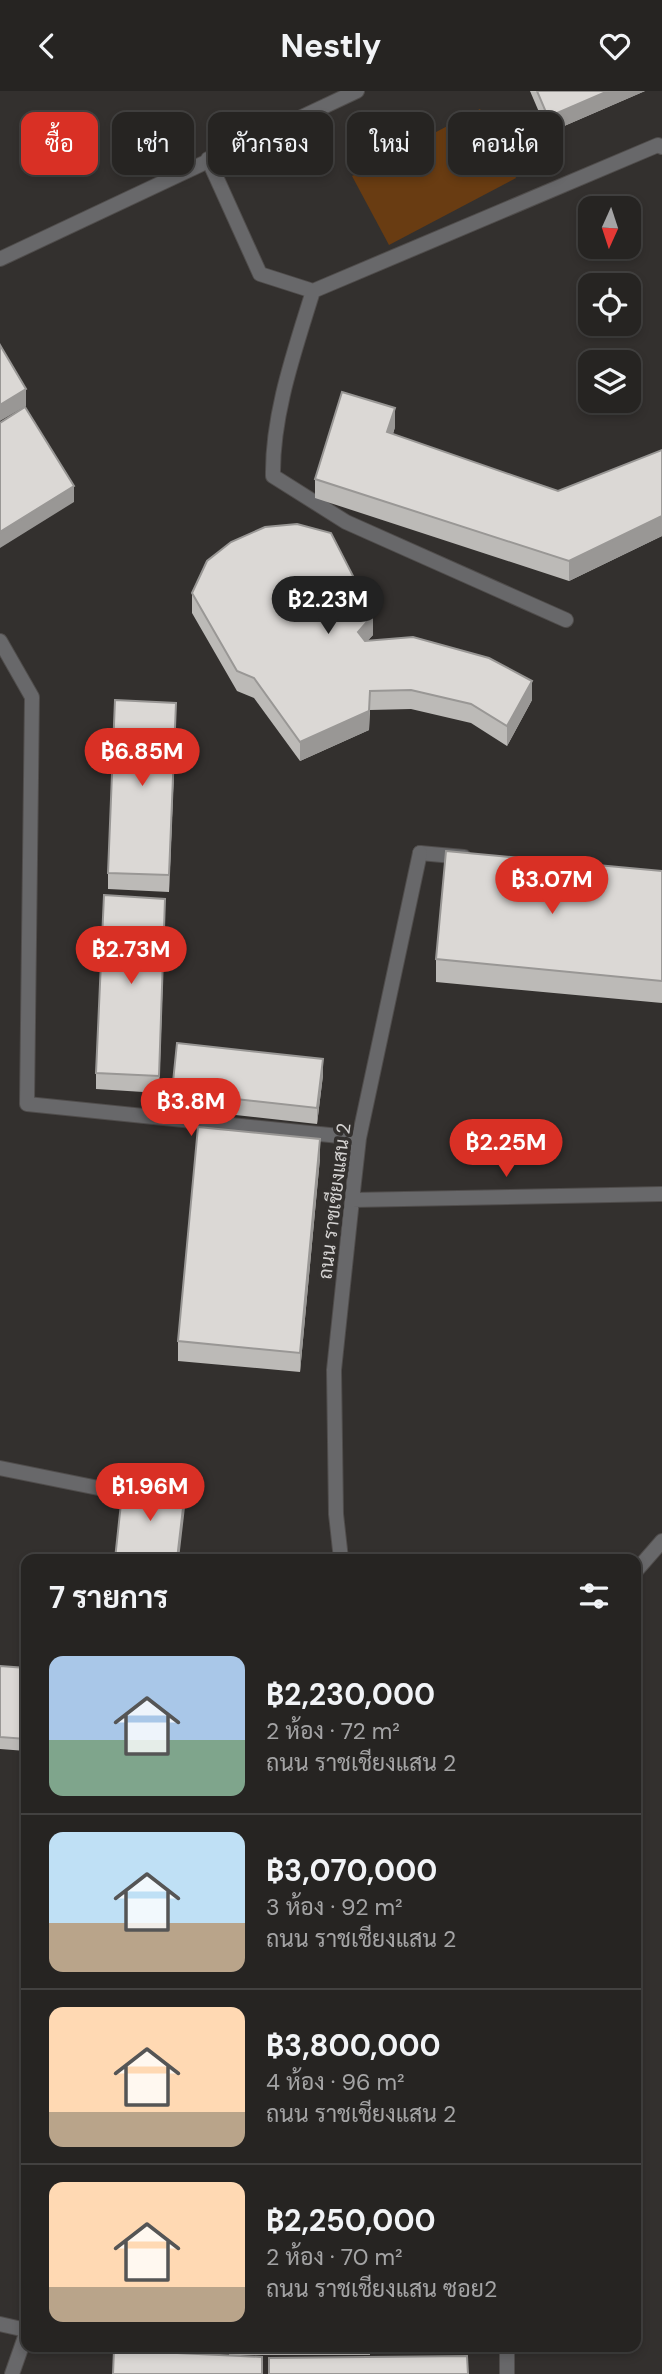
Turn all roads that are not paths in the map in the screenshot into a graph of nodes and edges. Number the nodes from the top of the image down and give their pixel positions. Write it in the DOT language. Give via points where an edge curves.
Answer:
graph roads {
  1 [pos="357,91"];
  2 [pos="311,112"];
  3 [pos="662,147"];
  4 [pos="208,159"];
  5 [pos="215,175"];
  6 [pos="0,259"];
  7 [pos="313,291"];
  8 [pos="566,620"];
  9 [pos="0,641"];
  10 [pos="474,858"];
  11 [pos="359,1138"];
  12 [pos="662,1194"];
  13 [pos="352,1200"];
  14 [pos="0,1468"];
  15 [pos="138,1496"];
  16 [pos="662,1541"];
  17 [pos="340,1554"];
  18 [pos="641,1565"];
  19 [pos="0,2323"];
  20 [pos="21,2330"];
  21 [pos="21,2347"];
  22 [pos="507,2352"];
  23 [pos="12,2374"];
  24 [pos="507,2374"];
  1 -- 2 [label="street"];
  3 -- 7 [label="street"];
  4 -- 6 [label="street"];
  5 -- 7 [label="street" via="260,274"];
  7 -- 8 [label="street" via="273,448 273,476 346,522"];
  9 -- 11 [label="street" via="32,697 27,1104"];
  10 -- 11 [label="street, ถนน ราชเชียงแสน 2" via="420,853"];
  11 -- 13 [label="street, ถนน ราชเชียงแสน 2"];
  12 -- 13 [label="street"];
  13 -- 17 [label="street, ถนน ราชเชียงแสน 2" via="334,1370"];
  14 -- 15 [label="street"];
  16 -- 18 [label="street"];
  19 -- 20 [label="street"];
  21 -- 23 [label="street"];
  22 -- 24 [label="street"];
}
